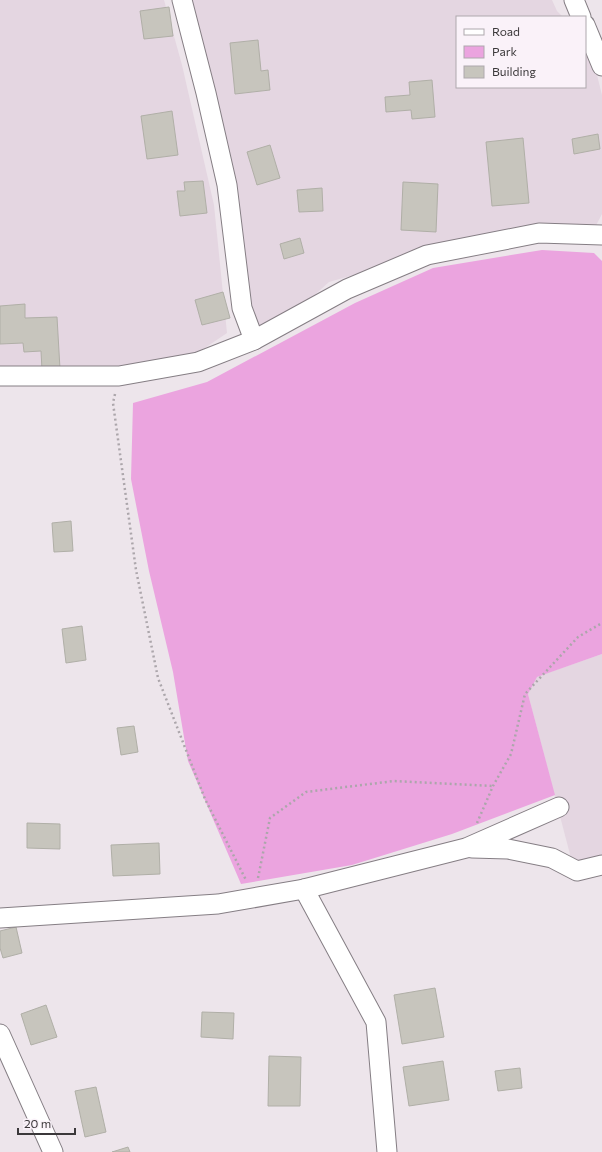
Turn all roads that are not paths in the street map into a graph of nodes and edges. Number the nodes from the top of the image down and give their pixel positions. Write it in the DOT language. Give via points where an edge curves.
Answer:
graph roads {
  1 [pos="182,0"];
  2 [pos="574,0"];
  3 [pos="582,16"];
  4 [pos="586,27"];
  5 [pos="602,66"];
  6 [pos="602,235"];
  7 [pos="254,340"];
  8 [pos="0,376"];
  9 [pos="558,807"];
  10 [pos="466,848"];
  11 [pos="602,865"];
  12 [pos="304,888"];
  13 [pos="0,918"];
  14 [pos="0,1034"];
  15 [pos="53,1152"];
  16 [pos="387,1152"];
  1 -- 7 [label="street" via="227,185 242,308"];
  2 -- 3 [label="street"];
  4 -- 5 [label="street"];
  6 -- 7 [label="street" via="538,233 427,255 347,289"];
  7 -- 8 [label="street" via="198,362 119,376"];
  9 -- 10 [label="street"];
  10 -- 11 [label="street" via="508,849 552,858 577,871"];
  10 -- 12 [label="street"];
  12 -- 13 [label="street" via="218,904"];
  12 -- 16 [label="street" via="376,1022"];
  14 -- 15 [label="street"];
}
